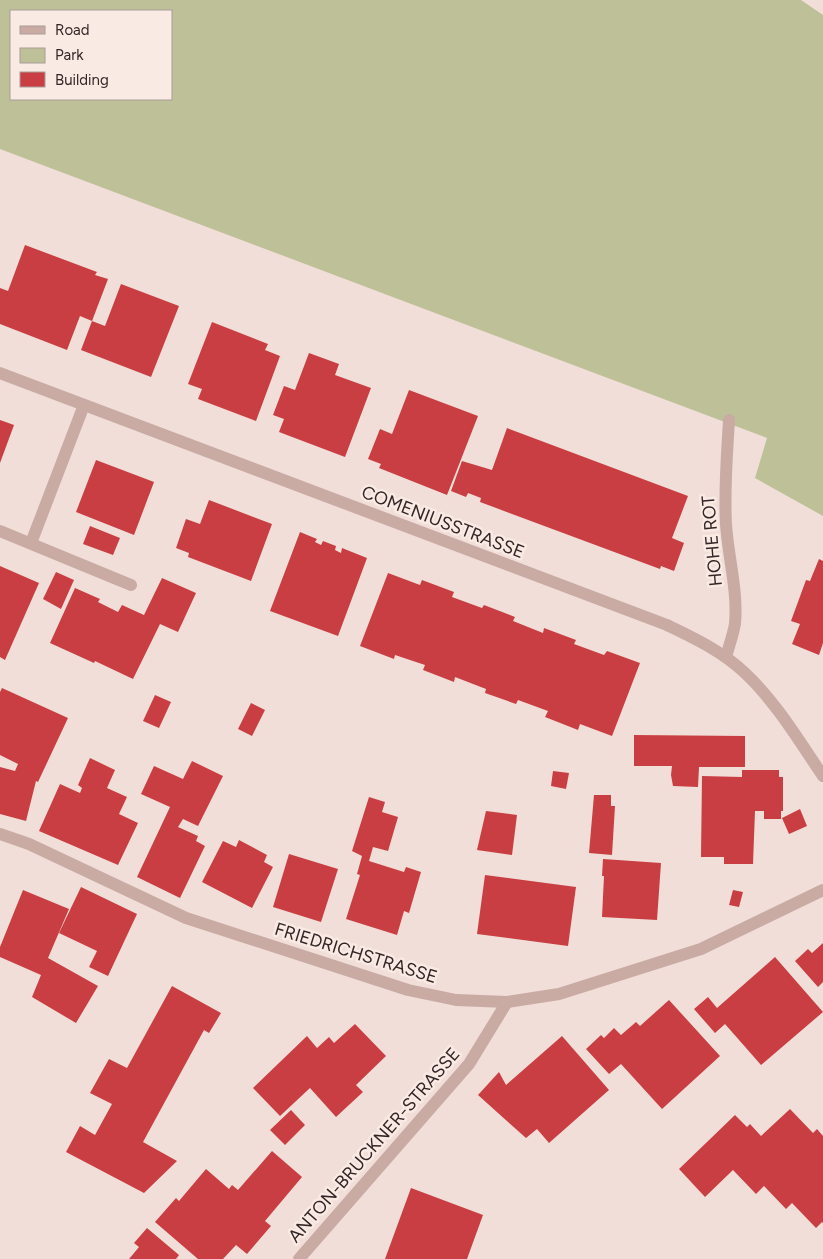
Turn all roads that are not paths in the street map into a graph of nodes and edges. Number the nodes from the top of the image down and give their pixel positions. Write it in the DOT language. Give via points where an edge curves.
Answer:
graph roads {
  1 [pos="0,373"];
  2 [pos="84,405"];
  3 [pos="729,420"];
  4 [pos="0,531"];
  5 [pos="31,543"];
  6 [pos="131,585"];
  7 [pos="726,657"];
  8 [pos="823,776"];
  9 [pos="0,834"];
  10 [pos="823,890"];
  11 [pos="507,1002"];
  12 [pos="299,1259"];
  1 -- 2 [label="street, COMENIUSSTRASSE"];
  2 -- 5 [label="street"];
  2 -- 7 [label="street, COMENIUSSTRASSE" via="667,625"];
  3 -- 7 [label="street, HOHE ROT" via="725,496 735,610"];
  4 -- 5 [label="street"];
  5 -- 6 [label="street"];
  7 -- 8 [label="street, COMENIUSSTRASSE" via="759,686"];
  9 -- 11 [label="street, FRIEDRICHSTRASSE" via="29,844 186,918 408,990 456,1000"];
  10 -- 11 [label="street, FRIEDRICHSTRASSE" via="701,949 559,994"];
  11 -- 12 [label="street, ANTON-BRUCKNER-STRASSE" via="469,1064"];
}
